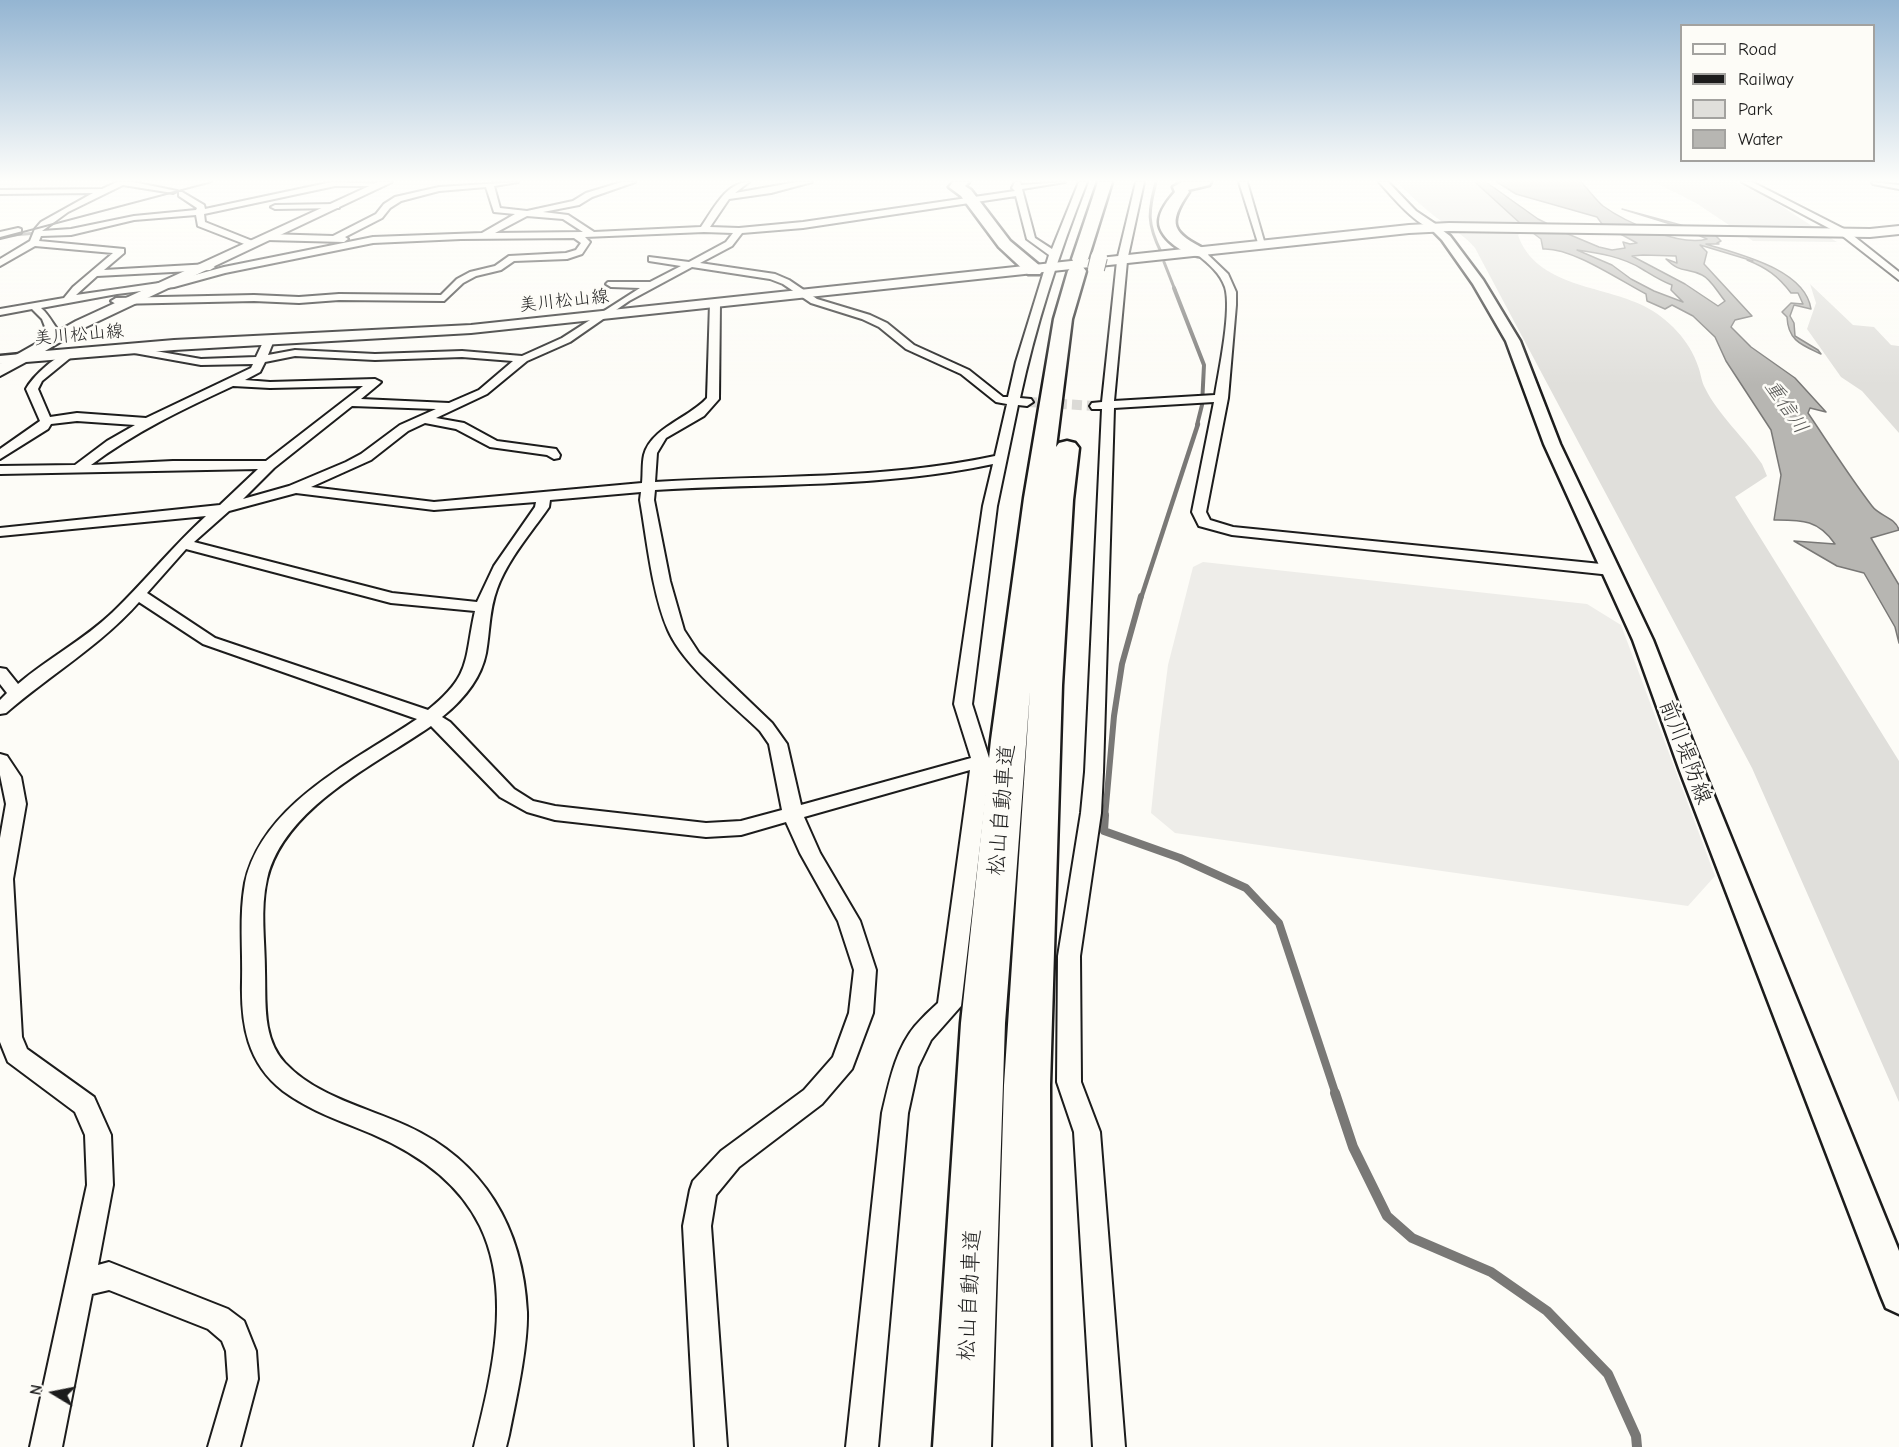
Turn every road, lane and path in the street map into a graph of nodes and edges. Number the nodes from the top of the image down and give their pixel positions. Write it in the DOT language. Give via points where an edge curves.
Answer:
graph roads {
  1 [pos="19,250"];
  2 [pos="89,250"];
  3 [pos="240,250"];
  4 [pos="332,250"];
  5 [pos="581,250"];
  6 [pos="718,250"];
  7 [pos="1008,250"];
  8 [pos="1040,250"];
  9 [pos="1053,250"];
  10 [pos="1093,250"];
  11 [pos="1125,250"];
  12 [pos="1194,250"];
  13 [pos="1198,250"];
  14 [pos="1232,250"];
  15 [pos="1454,250"];
  16 [pos="1862,250"];
  17 [pos="1201,253"];
  18 [pos="651,259"];
  19 [pos="1091,261"];
  20 [pos="1122,261"];
  21 [pos="0,263"];
  22 [pos="1046,264"];
  23 [pos="689,265"];
  24 [pos="244,266"];
  25 [pos="201,268"];
  26 [pos="95,273"];
  27 [pos="1899,277"];
  28 [pos="611,284"];
  29 [pos="163,285"];
  30 [pos="652,285"];
  31 [pos="806,294"];
  32 [pos="90,296"];
  33 [pos="66,301"];
  34 [pos="127,302"];
  35 [pos="715,303"];
  36 [pos="35,307"];
  37 [pos="0,312"];
  38 [pos="605,315"];
  39 [pos="59,336"];
  40 [pos="269,340"];
  41 [pos="127,349"];
  42 [pos="70,354"];
  43 [pos="375,357"];
  44 [pos="21,358"];
  45 [pos="523,359"];
  46 [pos="0,360"];
  47 [pos="260,360"];
  48 [pos="0,370"];
  49 [pos="348,381"];
  50 [pos="230,382"];
  51 [pos="1222,399"];
  52 [pos="350,402"];
  53 [pos="1012,402"];
  54 [pos="1027,402"];
  55 [pos="449,406"];
  56 [pos="1102,406"];
  57 [pos="422,419"];
  58 [pos="46,421"];
  59 [pos="148,422"];
  60 [pos="0,455"];
  61 [pos="554,455"];
  62 [pos="1000,459"];
  63 [pos="269,465"];
  64 [pos="78,469"];
  65 [pos="4,473"];
  66 [pos="648,488"];
  67 [pos="294,489"];
  68 [pos="544,498"];
  69 [pos="225,508"];
  70 [pos="0,532"];
  71 [pos="183,544"];
  72 [pos="1611,570"];
  73 [pos="138,594"];
  74 [pos="483,608"];
  75 [pos="0,673"];
  76 [pos="17,694"];
  77 [pos="0,709"];
  78 [pos="430,717"];
  79 [pos="995,750"];
  80 [pos="0,760"];
  81 [pos="793,814"];
  82 [pos="79,1283"];
  83 [pos="1899,1296"];
  84 [pos="45,1447"];
  85 [pos="224,1447"];
  86 [pos="490,1447"];
  87 [pos="711,1447"];
  88 [pos="862,1447"];
  89 [pos="962,1447"];
  90 [pos="1022,1447"];
  91 [pos="1109,1447"];
  1 -- 21 [label="street"];
  2 -- 26 [label="street" via="121,251"];
  3 -- 25 [label="main road"];
  4 -- 24 [label="street"];
  5 -- 34 [label="street" via="575,254 512,258 498,268 460,281 444,298"];
  6 -- 23 [label="street"];
  7 -- 22 [label="highway" via="1013,255"];
  8 -- 22 [label="street"];
  9 -- 22 [label="street"];
  10 -- 19 [label="highway, 松山自動車道"];
  11 -- 20 [label="street"];
  12 -- 17 [label="highway"];
  13 -- 17 [label="highway"];
  14 -- 17 [label="main road, 美川松山線"];
  15 -- 72 [label="street, 前川堤防線" via="1513,341 1552,444"];
  16 -- 27 [label="street"];
  17 -- 20 [label="main road, 美川松山線"];
  17 -- 51 [label="street" via="1220,269 1230,292"];
  18 -- 23 [label="street"];
  19 -- 79 [label="highway, 松山自動車道" via="1063,319"];
  19 -- 90 [label="highway, 松山自動車道" via="1060,500 1046,685 1027,1085"];
  20 -- 22 [label="main road, 美川松山線"];
  20 -- 56 [label="street" via="1109,386"];
  22 -- 31 [label="main road, 美川松山線"];
  22 -- 53 [label="street"];
  23 -- 30 [label="street"];
  23 -- 31 [label="street" via="762,273"];
  24 -- 25 [label="street"];
  24 -- 29 [label="street"];
  25 -- 26 [label="street"];
  25 -- 29 [label="main road"];
  26 -- 33 [label="street"];
  28 -- 30 [label="street"];
  29 -- 32 [label="street"];
  29 -- 34 [label="main road"];
  30 -- 38 [label="street"];
  31 -- 35 [label="main road, 美川松山線"];
  31 -- 53 [label="street" via="814,301 883,325 910,347 965,372 1000,400"];
  32 -- 33 [label="street"];
  32 -- 34 [label="street"];
  33 -- 36 [label="street"];
  34 -- 39 [label="main road"];
  35 -- 38 [label="main road, 美川松山線"];
  35 -- 66 [label="street" via="713,399 699,413 661,436 651,453"];
  36 -- 37 [label="street"];
  36 -- 39 [label="street" via="46,317 53,335"];
  38 -- 40 [label="main road, 美川松山線" via="417,334"];
  38 -- 45 [label="street" via="566,340"];
  39 -- 44 [label="main road"];
  40 -- 41 [label="main road, 美川松山線"];
  40 -- 47 [label="street"];
  41 -- 42 [label="main road, 美川松山線"];
  41 -- 47 [label="street" via="201,362"];
  42 -- 44 [label="main road, 美川松山線"];
  42 -- 58 [label="street" via="37,379 32,389"];
  43 -- 45 [label="street" via="462,354"];
  43 -- 47 [label="street" via="295,353"];
  43 -- 49 [label="street"];
  44 -- 46 [label="street"];
  44 -- 48 [label="main road"];
  45 -- 55 [label="street" via="490,388"];
  47 -- 50 [label="street" via="256,370"];
  49 -- 50 [label="street" via="270,385"];
  49 -- 52 [label="street" via="375,382"];
  50 -- 59 [label="street"];
  51 -- 56 [label="street"];
  51 -- 72 [label="street" via="1199,512 1204,524 1232,531"];
  52 -- 55 [label="street"];
  52 -- 63 [label="street"];
  53 -- 54 [label="street"];
  53 -- 62 [label="street"];
  55 -- 57 [label="street"];
  56 -- 91 [label="street" via="1094,782 1069,956 1069,1082 1087,1132"];
  57 -- 61 [label="street" via="460,426 494,444"];
  57 -- 67 [label="street" via="391,436 366,457"];
  58 -- 59 [label="street" via="76,417"];
  58 -- 60 [label="street" via="37,432"];
  59 -- 64 [label="street"];
  62 -- 66 [label="street" via="895,477"];
  62 -- 79 [label="street" via="963,704"];
  63 -- 64 [label="street"];
  63 -- 69 [label="street"];
  64 -- 65 [label="street"];
  66 -- 68 [label="street"];
  66 -- 81 [label="street" via="662,582 676,630 693,656 766,726 778,744"];
  67 -- 68 [label="street" via="434,506"];
  67 -- 69 [label="street"];
  68 -- 74 [label="street" via="491,586"];
  69 -- 70 [label="street"];
  69 -- 71 [label="street"];
  71 -- 73 [label="street"];
  71 -- 74 [label="street" via="391,598"];
  72 -- 83 [label="street, 前川堤防線" via="1643,640"];
  73 -- 76 [label="street" via="90,640"];
  73 -- 78 [label="street" via="209,641"];
  74 -- 78 [label="street" via="476,664 452,699"];
  75 -- 76 [label="street"];
  76 -- 77 [label="street"];
  78 -- 81 [label="street" via="444,726 507,793 527,806 555,813 714,831"];
  78 -- 86 [label="street" via="335,780 302,807 278,836 260,867 253,899 254,1017 264,1054 285,1079 316,1100 401,1135 440,1157 480,1197 503,1245 512,1314"];
  79 -- 81 [label="street"];
  79 -- 88 [label="street" via="949,1006 922,1034 906,1067 895,1113"];
  79 -- 89 [label="highway, 松山自動車道"];
  80 -- 82 [label="street" via="11,777 16,804 3,879 10,1037 17,1055 86,1105 98,1135 100,1185"];
  81 -- 87 [label="street" via="810,853 849,921 865,970 861,1013 843,1062 813,1097 730,1159 703,1190 697,1226"];
  82 -- 84 [label="street"];
  82 -- 85 [label="street" via="109,1276 218,1319 234,1331 241,1351 243,1379"];
}
